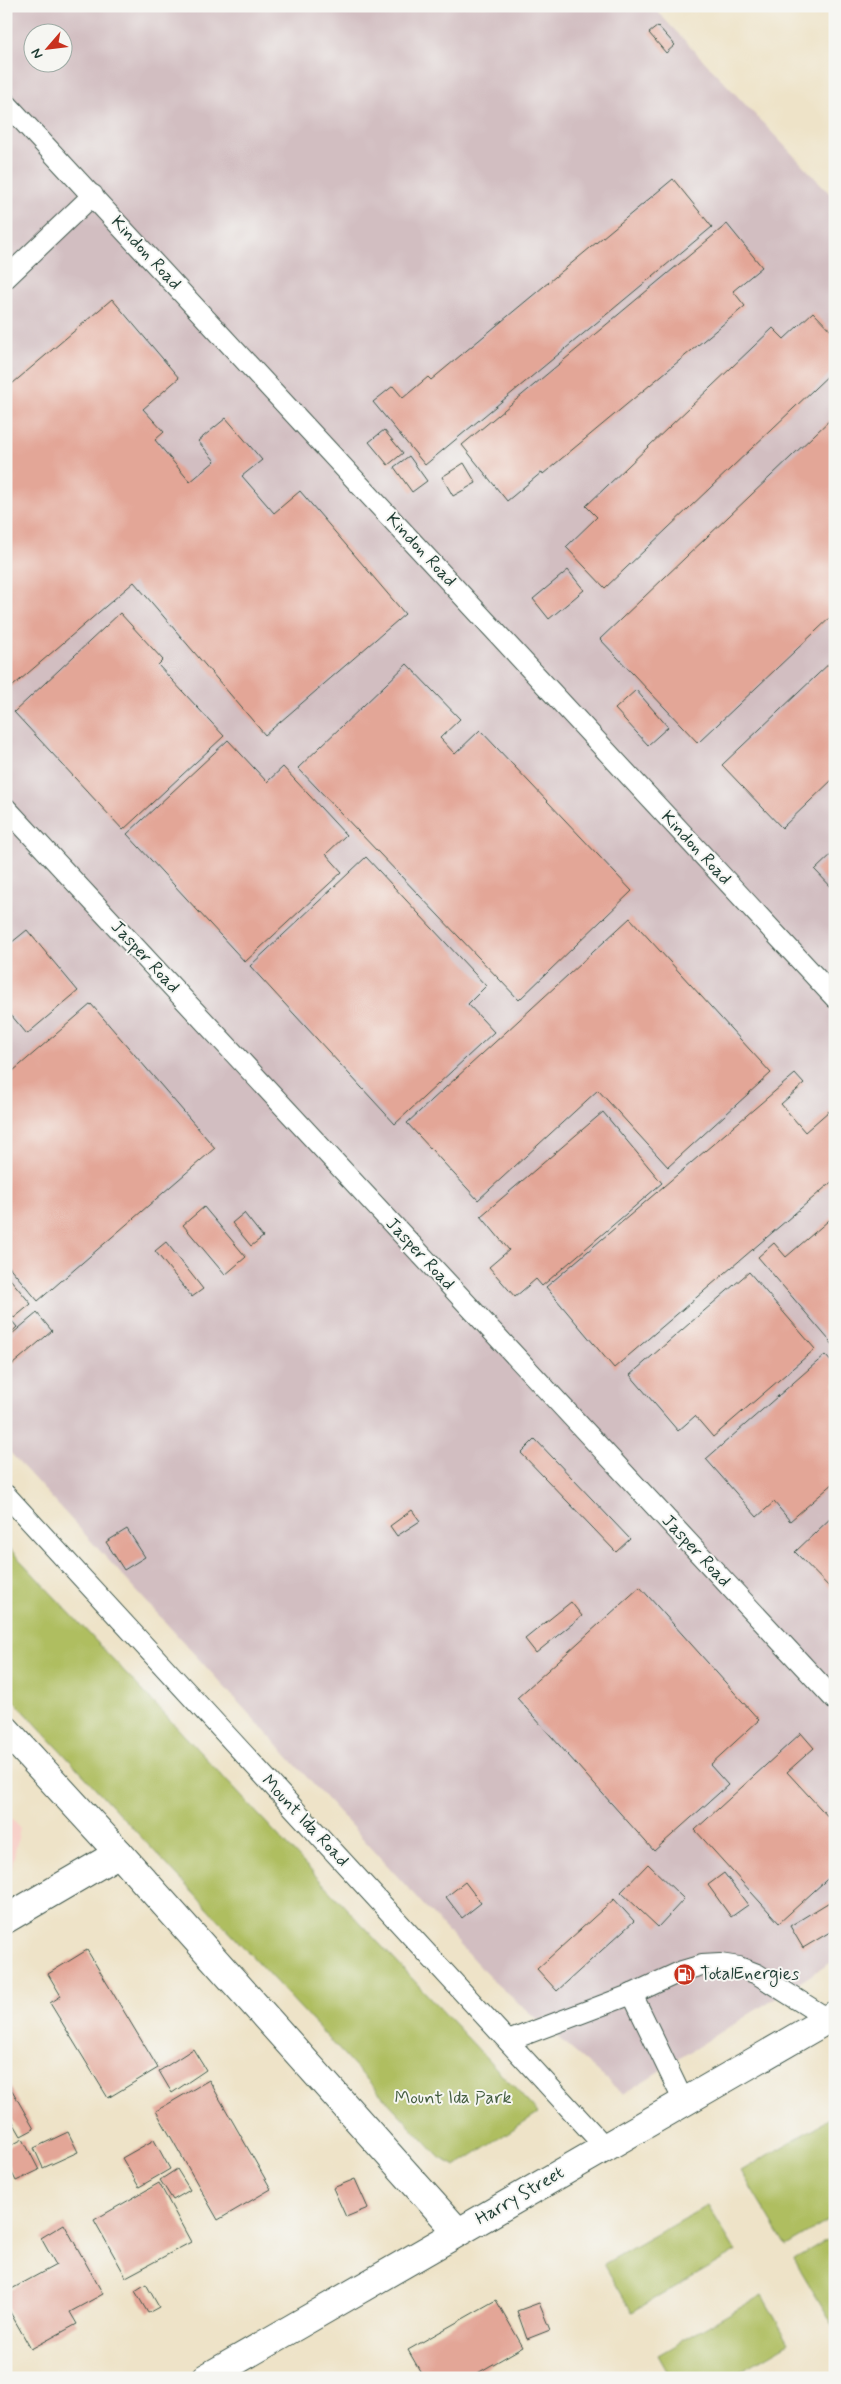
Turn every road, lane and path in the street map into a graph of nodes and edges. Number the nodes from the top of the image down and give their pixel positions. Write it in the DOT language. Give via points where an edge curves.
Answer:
graph roads {
  1 [pos="6,103"];
  2 [pos="93,195"];
  3 [pos="6,278"];
  4 [pos="6,808"];
  5 [pos="835,998"];
  6 [pos="6,1495"];
  7 [pos="835,1700"];
  8 [pos="6,1730"];
  9 [pos="120,1853"];
  10 [pos="6,1919"];
  11 [pos="632,1994"];
  12 [pos="831,2017"];
  13 [pos="508,2042"];
  14 [pos="684,2102"];
  15 [pos="605,2147"];
  16 [pos="458,2232"];
  17 [pos="206,2378"];
  1 -- 2 [label="lane, Kindon Road"];
  2 -- 3 [label="lane"];
  2 -- 5 [label="lane, Kindon Road"];
  4 -- 7 [label="lane, Jasper Road"];
  6 -- 13 [label="lane, Mount Ida Road"];
  8 -- 9 [label="street"];
  9 -- 10 [label="street"];
  9 -- 16 [label="street"];
  11 -- 12 [label="lane" via="682,1971 720,1964 757,1974"];
  11 -- 13 [label="lane"];
  11 -- 14 [label="lane"];
  12 -- 14 [label="street, Harry Street"];
  13 -- 15 [label="lane, Mount Ida Road"];
  14 -- 15 [label="street, Harry Street"];
  15 -- 16 [label="street, Harry Street"];
  16 -- 17 [label="street, Harry Street"];
}
